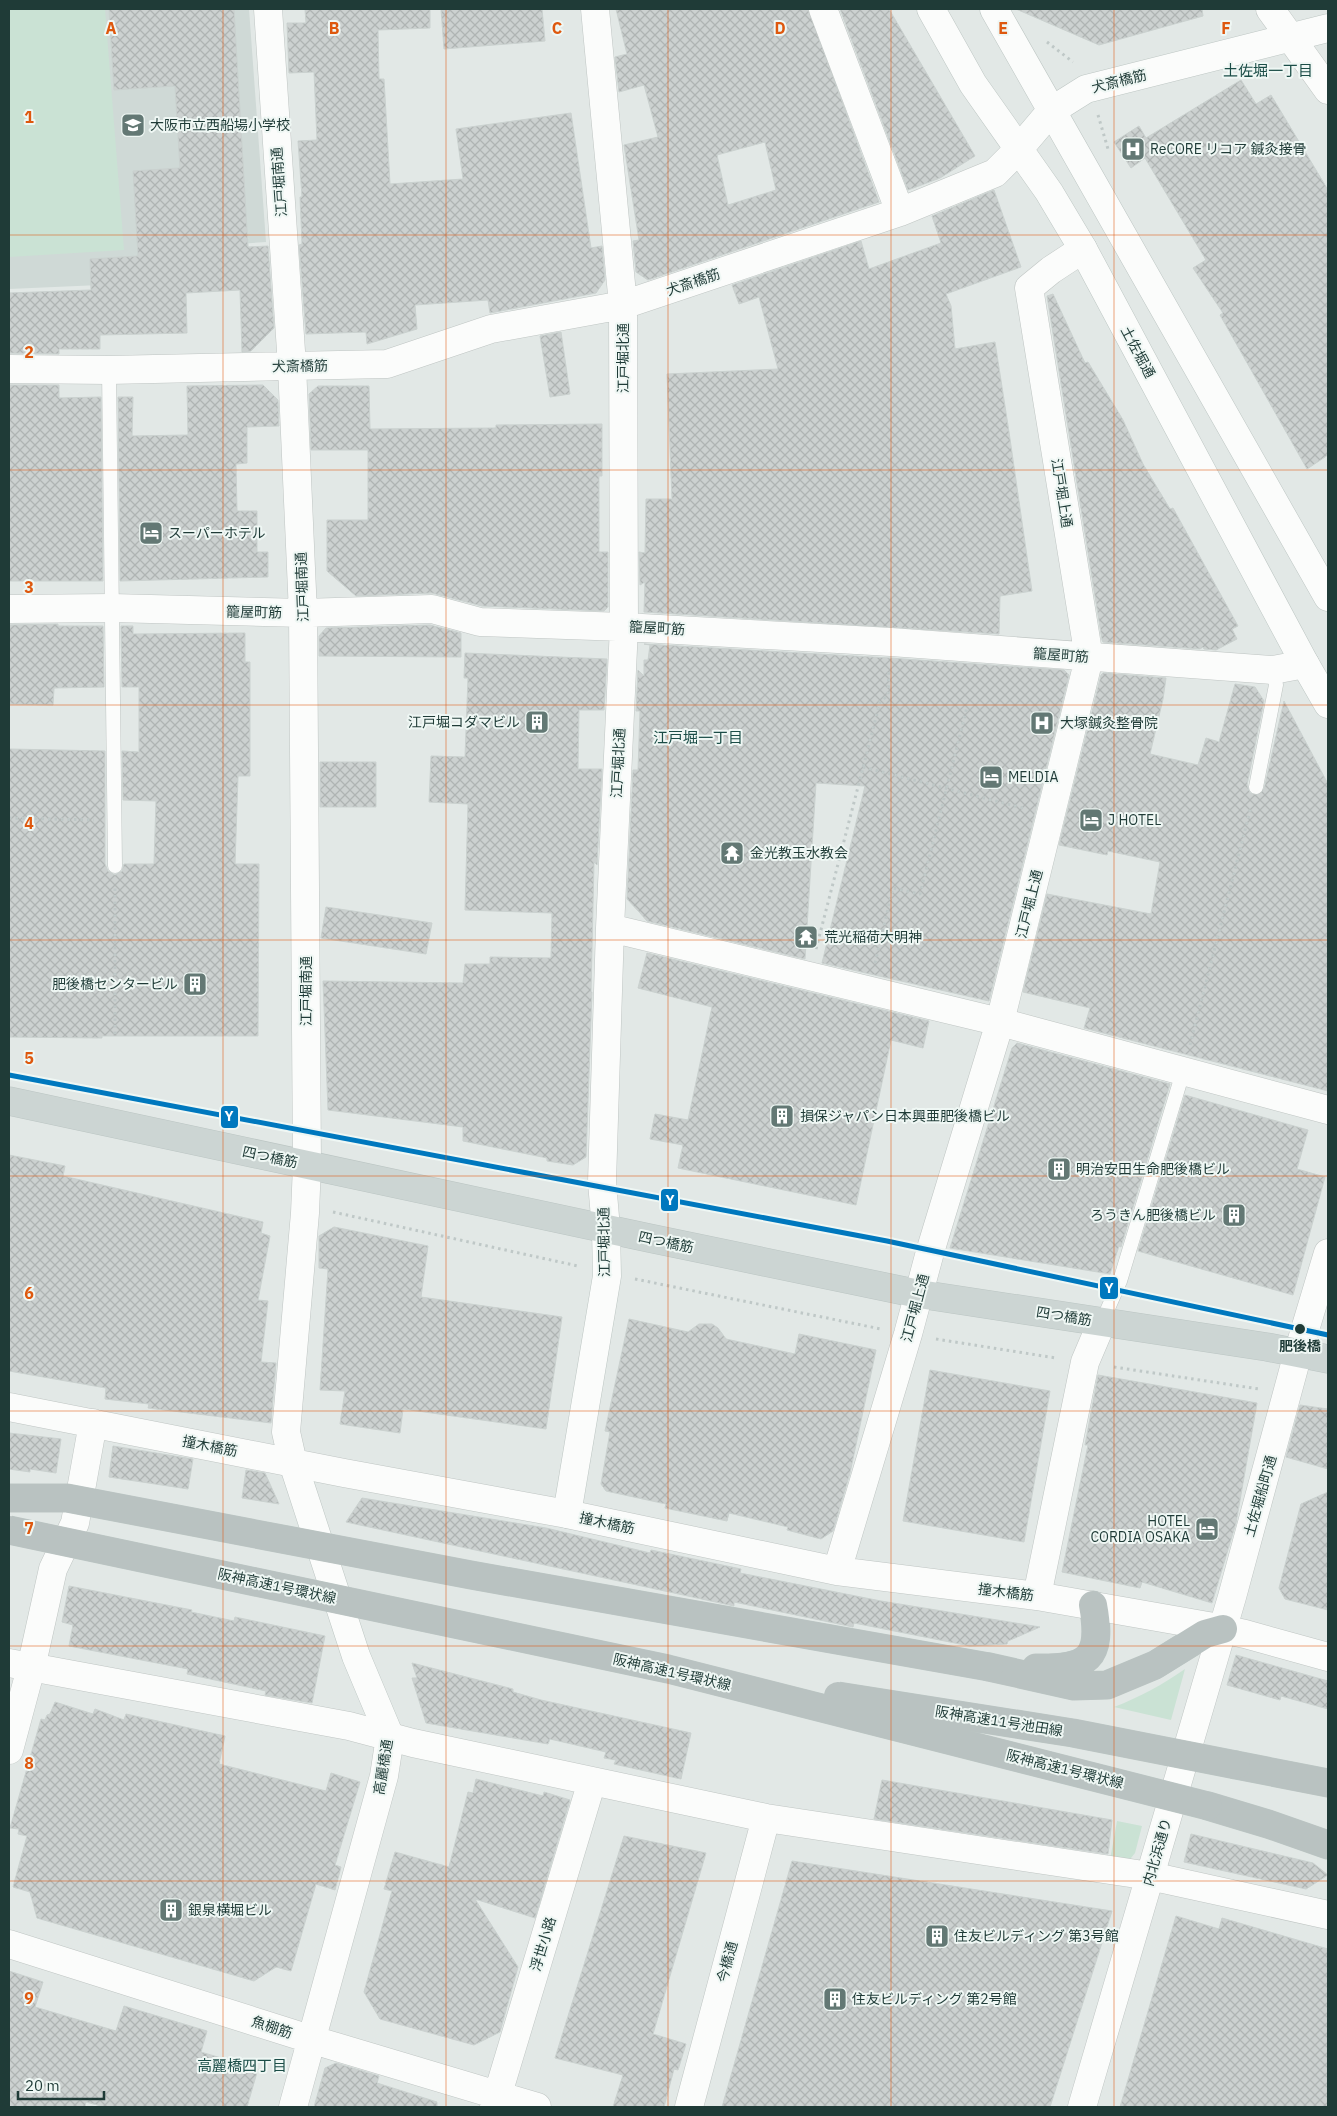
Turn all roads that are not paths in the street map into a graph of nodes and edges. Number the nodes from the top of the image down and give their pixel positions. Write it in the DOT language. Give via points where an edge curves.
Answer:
graph roads {
  1 [pos="268,9"];
  2 [pos="595,9"];
  3 [pos="823,9"];
  4 [pos="931,9"];
  5 [pos="994,9"];
  6 [pos="1270,9"];
  7 [pos="1328,28"];
  8 [pos="1292,38"];
  9 [pos="1328,90"];
  10 [pos="1052,111"];
  11 [pos="1018,150"];
  12 [pos="900,212"];
  13 [pos="1083,249"];
  14 [pos="623,305"];
  15 [pos="292,366"];
  16 [pos="9,369"];
  17 [pos="109,370"];
  18 [pos="1328,597"];
  19 [pos="112,608"];
  20 [pos="9,609"];
  21 [pos="303,613"];
  22 [pos="624,626"];
  23 [pos="1089,658"];
  24 [pos="1305,664"];
  25 [pos="1273,670"];
  26 [pos="1328,704"];
  27 [pos="1256,787"];
  28 [pos="115,866"];
  29 [pos="610,928"];
  30 [pos="1000,1022"];
  31 [pos="1183,1072"];
  32 [pos="9,1101"];
  33 [pos="1328,1110"];
  34 [pos="307,1165"];
  35 [pos="606,1229"];
  36 [pos="1328,1253"];
  37 [pos="919,1294"];
  38 [pos="1102,1322"];
  39 [pos="1298,1354"];
  40 [pos="1328,1359"];
  41 [pos="9,1407"];
  42 [pos="94,1424"];
  43 [pos="293,1463"];
  44 [pos="9,1498"];
  45 [pos="567,1514"];
  46 [pos="9,1530"];
  47 [pos="837,1570"];
  48 [pos="1037,1596"];
  49 [pos="1232,1597"];
  50 [pos="1093,1605"];
  51 [pos="1225,1630"];
  52 [pos="1328,1657"];
  53 [pos="20,1665"];
  54 [pos="989,1667"];
  55 [pos="668,1670"];
  56 [pos="390,1737"];
  57 [pos="9,1750"];
  58 [pos="592,1780"];
  59 [pos="1328,1784"];
  60 [pos="766,1818"];
  61 [pos="1328,1845"];
  62 [pos="1150,1876"];
  63 [pos="1327,1913"];
  64 [pos="9,1944"];
  65 [pos="313,2040"];
  66 [pos="496,2101"];
  67 [pos="293,2107"];
  68 [pos="537,2107"];
  69 [pos="689,2107"];
  70 [pos="1082,2107"];
  1 -- 15 [label="street, 江戸堀南通"];
  2 -- 14 [label="street, 江戸堀北通"];
  3 -- 12 [label="street"];
  4 -- 11 [label="street, 土佐堀通" via="973,84"];
  5 -- 10 [label="street"];
  6 -- 8 [label="street"];
  7 -- 8 [label="street, 犬斎橋筋"];
  8 -- 9 [label="street"];
  8 -- 10 [label="street, 犬斎橋筋" via="1086,89"];
  10 -- 11 [label="street, 犬斎橋筋"];
  10 -- 18 [label="street"];
  11 -- 12 [label="street, 犬斎橋筋" via="996,173"];
  11 -- 13 [label="street, 土佐堀通" via="1049,192"];
  12 -- 14 [label="street, 犬斎橋筋"];
  13 -- 23 [label="street, 江戸堀上通" via="1029,288"];
  13 -- 24 [label="street, 土佐堀通"];
  14 -- 15 [label="street, 犬斎橋筋" via="491,328 387,364"];
  14 -- 22 [label="street, 江戸堀北通"];
  15 -- 17 [label="street, 犬斎橋筋"];
  15 -- 21 [label="street, 江戸堀南通"];
  16 -- 17 [label="street, 犬斎橋筋"];
  17 -- 19 [label="lane"];
  19 -- 20 [label="street, 籠屋町筋"];
  19 -- 21 [label="street, 籠屋町筋"];
  19 -- 28 [label="lane"];
  21 -- 22 [label="street, 籠屋町筋" via="432,609 480,622"];
  21 -- 34 [label="street, 江戸堀南通"];
  22 -- 23 [label="street, 籠屋町筋"];
  22 -- 29 [label="street, 江戸堀北通"];
  23 -- 25 [label="street, 籠屋町筋"];
  23 -- 30 [label="street, 江戸堀上通"];
  24 -- 25 [label="street, 籠屋町筋"];
  24 -- 26 [label="street, 土佐堀通"];
  25 -- 27 [label="lane" via="1276,685"];
  29 -- 30 [label="street"];
  29 -- 35 [label="street, 江戸堀北通" via="602,1182"];
  30 -- 31 [label="street"];
  30 -- 37 [label="street, 江戸堀上通"];
  31 -- 33 [label="street"];
  31 -- 38 [label="lane" via="1120,1281"];
  32 -- 34 [label="main road, 四つ橋筋"];
  34 -- 35 [label="main road, 四つ橋筋"];
  34 -- 43 [label="street, 高麗橋通" via="317,1213 286,1432"];
  35 -- 37 [label="main road, 四つ橋筋"];
  35 -- 45 [label="street, 江戸堀北通" via="607,1276"];
  36 -- 39 [label="street"];
  37 -- 38 [label="main road, 四つ橋筋"];
  37 -- 47 [label="street, 江戸堀上通"];
  38 -- 39 [label="main road, 四つ橋筋"];
  38 -- 48 [label="street" via="1085,1362"];
  39 -- 40 [label="main road, 四つ橋筋"];
  39 -- 49 [label="street, 土佐堀船町通" via="1277,1393"];
  41 -- 42 [label="street, 撞木橋筋"];
  42 -- 43 [label="street, 撞木橋筋"];
  42 -- 53 [label="street" via="75,1523 53,1569"];
  43 -- 45 [label="street, 撞木橋筋"];
  43 -- 56 [label="street, 高麗橋通" via="356,1656"];
  44 -- 54 [label="highway, bridge" via="67,1498 462,1573"];
  45 -- 47 [label="street, 撞木橋筋"];
  46 -- 55 [label="highway, 阪神高速1号環状線, bridge"];
  47 -- 48 [label="street, 撞木橋筋"];
  48 -- 50 [label="street, 撞木橋筋"];
  49 -- 51 [label="street, 内北浜通り"];
  50 -- 51 [label="street, 撞木橋筋"];
  50 -- 54 [label="highway" via="1097,1636 1092,1652 1082,1662 1066,1668"];
  51 -- 52 [label="street, 撞木橋筋"];
  51 -- 54 [label="highway" via="1206,1634 1155,1666 1107,1685 1074,1686"];
  51 -- 62 [label="street, 内北浜通り"];
  53 -- 56 [label="street" via="349,1726"];
  53 -- 57 [label="street"];
  55 -- 59 [label="highway, 阪神高速11号池田線, bridge" via="1054,1730"];
  55 -- 61 [label="highway, 阪神高速1号環状線, bridge" via="1208,1806"];
  56 -- 58 [label="street"];
  56 -- 65 [label="street, 高麗橋通" via="384,1776"];
  58 -- 60 [label="street"];
  58 -- 66 [label="street, 浮世小路"];
  60 -- 62 [label="street"];
  60 -- 69 [label="street, 今橋通"];
  62 -- 63 [label="street"];
  62 -- 70 [label="street, 内北浜通り"];
  64 -- 65 [label="street, 魚棚筋"];
  65 -- 66 [label="street, 魚棚筋"];
  65 -- 67 [label="street, 高麗橋通"];
  66 -- 68 [label="street, 魚棚筋"];
}
